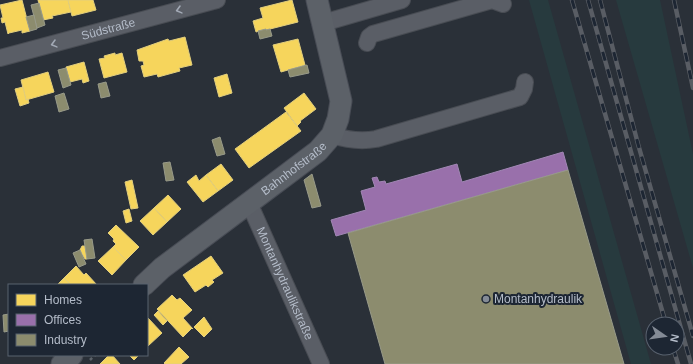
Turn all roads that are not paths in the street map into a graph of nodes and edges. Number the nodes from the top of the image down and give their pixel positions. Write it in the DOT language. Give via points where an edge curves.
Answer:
graph roads {
  1 [pos="217,0"];
  2 [pos="317,0"];
  3 [pos="402,0"];
  4 [pos="503,4"];
  5 [pos="323,23"];
  6 [pos="367,43"];
  7 [pos="0,58"];
  8 [pos="525,82"];
  9 [pos="332,135"];
  10 [pos="249,203"];
  11 [pos="145,284"];
  12 [pos="71,356"];
  13 [pos="62,364"];
  14 [pos="321,364"];
  1 -- 7 [label="street, Südstraße, one-way"];
  2 -- 5 [label="main road, Bahnhofstraße"];
  3 -- 5 [label="street"];
  4 -- 6 [label="street" via="492,0 373,34"];
  5 -- 9 [label="main road, Bahnhofstraße" via="341,101"];
  8 -- 9 [label="street" via="520,97 376,139 346,140"];
  9 -- 10 [label="main road, Bahnhofstraße" via="318,151"];
  10 -- 11 [label="main road, Bahnhofstraße" via="162,268"];
  10 -- 14 [label="street, Montanhydraulikstraße"];
  12 -- 13 [label="main road"];
}
